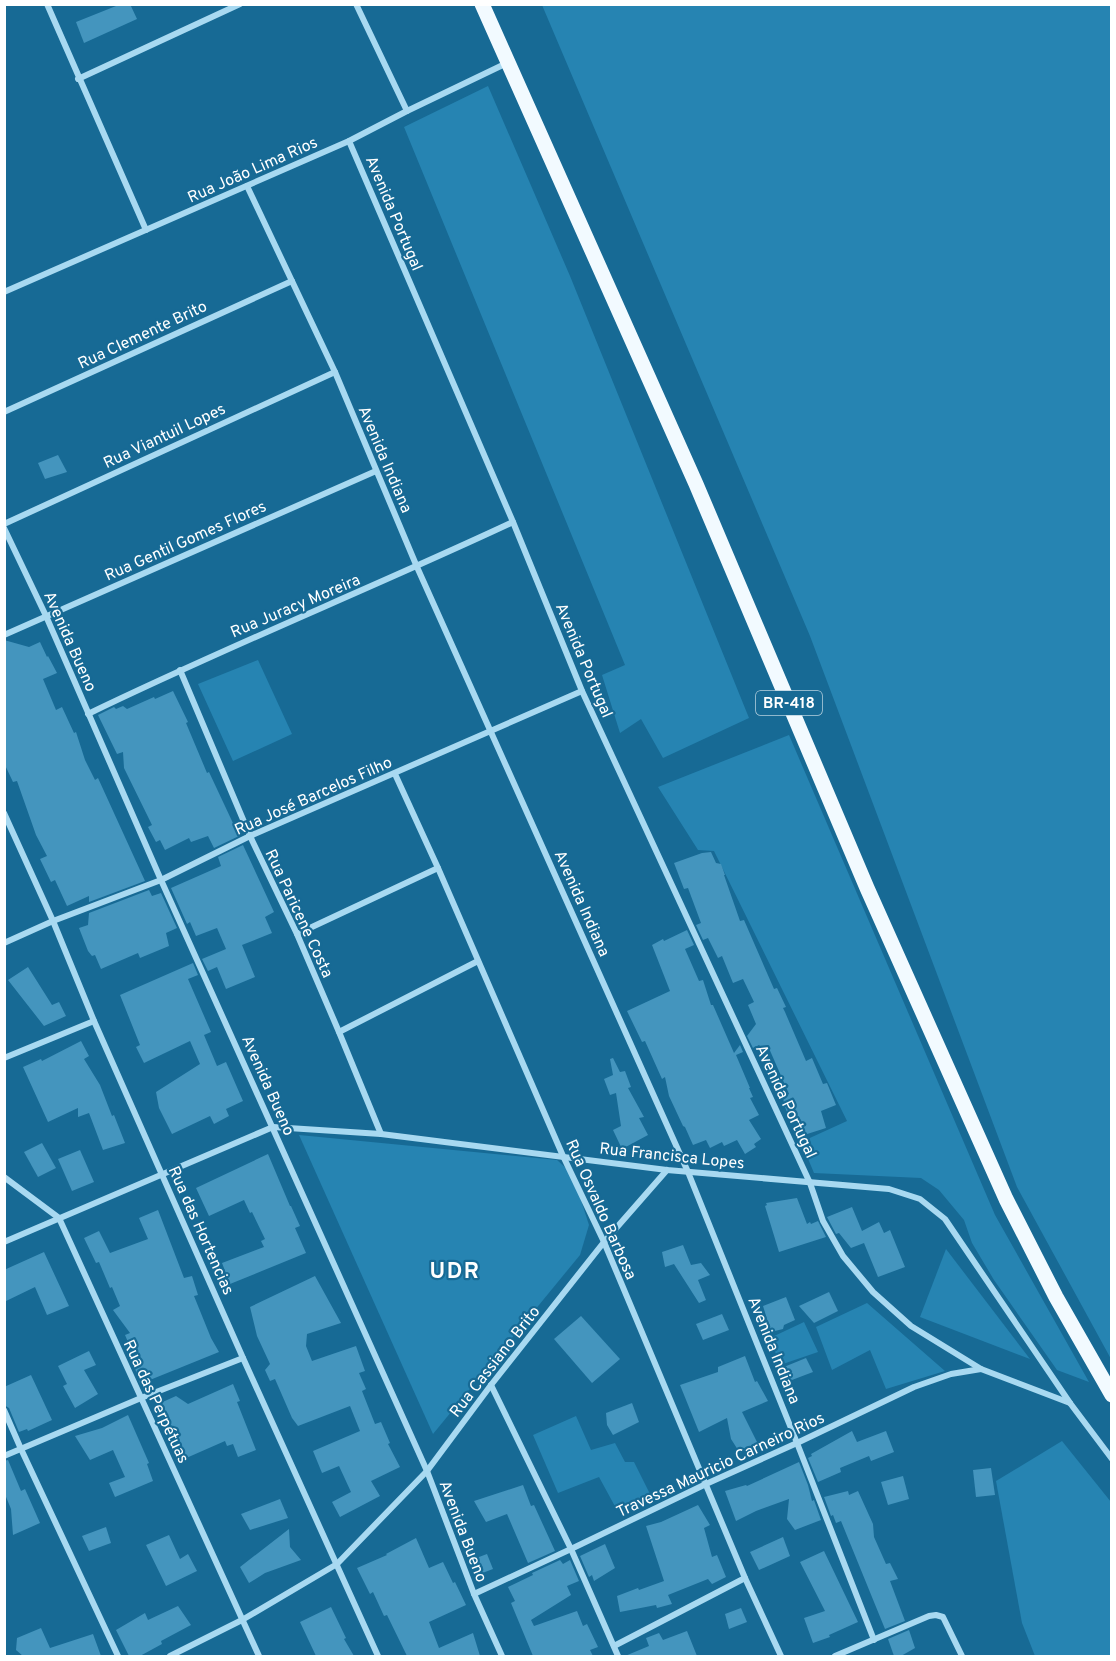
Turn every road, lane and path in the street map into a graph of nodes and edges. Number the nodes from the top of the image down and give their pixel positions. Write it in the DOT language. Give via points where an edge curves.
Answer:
graph roads {
  1 [pos="47,4"];
  2 [pos="240,4"];
  3 [pos="356,4"];
  4 [pos="482,4"];
  5 [pos="507,63"];
  6 [pos="78,79"];
  7 [pos="407,111"];
  8 [pos="349,141"];
  9 [pos="247,186"];
  10 [pos="146,230"];
  11 [pos="292,281"];
  12 [pos="4,292"];
  13 [pos="335,372"];
  14 [pos="4,412"];
  15 [pos="376,471"];
  16 [pos="513,522"];
  17 [pos="4,526"];
  18 [pos="417,567"];
  19 [pos="46,616"];
  20 [pos="4,636"];
  21 [pos="180,670"];
  22 [pos="582,691"];
  23 [pos="88,714"];
  24 [pos="492,732"];
  25 [pos="395,774"];
  26 [pos="4,813"];
  27 [pos="250,837"];
  28 [pos="438,868"];
  29 [pos="160,880"];
  30 [pos="53,921"];
  31 [pos="297,934"];
  32 [pos="4,943"];
  33 [pos="478,961"];
  34 [pos="94,1021"];
  35 [pos="339,1032"];
  36 [pos="4,1058"];
  37 [pos="273,1126"];
  38 [pos="381,1134"];
  39 [pos="563,1156"];
  40 [pos="666,1170"];
  41 [pos="688,1172"];
  42 [pos="163,1174"];
  43 [pos="4,1178"];
  44 [pos="810,1183"];
  45 [pos="59,1218"];
  46 [pos="4,1242"];
  47 [pos="604,1242"];
  48 [pos="243,1358"];
  49 [pos="981,1369"];
  50 [pos="491,1385"];
  51 [pos="1112,1395"];
  52 [pos="141,1398"];
  53 [pos="1070,1403"];
  54 [pos="4,1410"];
  55 [pos="797,1443"];
  56 [pos="21,1449"];
  57 [pos="4,1456"];
  58 [pos="1112,1459"];
  59 [pos="427,1471"];
  60 [pos="705,1484"];
  61 [pos="572,1549"];
  62 [pos="337,1564"];
  63 [pos="745,1578"];
  64 [pos="474,1594"];
  65 [pos="242,1620"];
  66 [pos="874,1640"];
  67 [pos="614,1646"];
  68 [pos="118,1656"];
  69 [pos="170,1656"];
  70 [pos="259,1656"];
  71 [pos="378,1656"];
  72 [pos="502,1656"];
  73 [pos="618,1656"];
  74 [pos="781,1656"];
  75 [pos="836,1656"];
  76 [pos="962,1656"];
  1 -- 6 [label="street"];
  2 -- 6 [label="street"];
  3 -- 7 [label="street"];
  4 -- 5 [label="main road, BR-418"];
  5 -- 7 [label="street, Rua João Lima Rios"];
  5 -- 51 [label="main road, BR-418" via="696,484 867,888 1006,1199"];
  6 -- 10 [label="street"];
  7 -- 8 [label="street, Rua João Lima Rios"];
  8 -- 9 [label="street, Rua João Lima Rios"];
  8 -- 16 [label="street, Avenida Portugal"];
  9 -- 10 [label="street, Rua João Lima Rios"];
  9 -- 11 [label="street, Avenida Indiana"];
  10 -- 12 [label="street, Rua João Lima Rios"];
  11 -- 13 [label="street, Avenida Indiana"];
  11 -- 14 [label="street, Rua Clemente Brito"];
  13 -- 15 [label="street, Avenida Indiana"];
  13 -- 17 [label="street, Rua Viantuil Lopes"];
  15 -- 18 [label="street, Avenida Indiana"];
  15 -- 19 [label="street, Rua Gentil Gomes Flores"];
  16 -- 18 [label="street, Rua Juracy Moreira"];
  16 -- 22 [label="street, Avenida Portugal"];
  17 -- 19 [label="street, Avenida Bueno"];
  18 -- 21 [label="street, Rua Juracy Moreira"];
  18 -- 24 [label="street, Avenida Indiana"];
  19 -- 20 [label="street, Rua Gentil Gomes Flores"];
  19 -- 23 [label="street, Avenida Bueno"];
  21 -- 23 [label="street, Rua Juracy Moreira"];
  21 -- 27 [label="street, Rua Paricene Costa"];
  22 -- 24 [label="street, Rua José Barcelos Filho"];
  22 -- 44 [label="street, Avenida Portugal"];
  23 -- 29 [label="street, Avenida Bueno"];
  24 -- 25 [label="street, Rua José Barcelos Filho"];
  24 -- 41 [label="street, Avenida Indiana"];
  25 -- 27 [label="street, Rua José Barcelos Filho"];
  25 -- 28 [label="street, Rua Osvaldo Barbosa"];
  26 -- 30 [label="street, Rua das Hortencias"];
  27 -- 29 [label="street, Rua José Barcelos Filho"];
  27 -- 31 [label="street, Rua Paricene Costa"];
  28 -- 31 [label="street"];
  28 -- 33 [label="street, Rua Osvaldo Barbosa"];
  29 -- 30 [label="street, Rua José Barcelos Filho"];
  29 -- 37 [label="street, Avenida Bueno"];
  30 -- 32 [label="street, Rua José Barcelos Filho"];
  30 -- 34 [label="street, Rua das Hortencias"];
  31 -- 35 [label="street, Rua Paricene Costa"];
  33 -- 35 [label="street"];
  33 -- 39 [label="street, Rua Osvaldo Barbosa"];
  34 -- 36 [label="street"];
  34 -- 42 [label="street, Rua das Hortencias"];
  35 -- 38 [label="street, Rua Paricene Costa"];
  37 -- 38 [label="street, Rua Francisca Lopes"];
  37 -- 42 [label="street"];
  37 -- 59 [label="street, Avenida Bueno"];
  38 -- 39 [label="street, Rua Francisca Lopes"];
  39 -- 40 [label="street, Rua Francisca Lopes"];
  39 -- 47 [label="street, Rua Osvaldo Barbosa"];
  40 -- 41 [label="street, Rua Francisca Lopes"];
  40 -- 47 [label="street, Rua Cassiano Brito"];
  41 -- 44 [label="street, Rua Francisca Lopes"];
  41 -- 55 [label="street, Avenida Indiana"];
  42 -- 45 [label="street"];
  42 -- 48 [label="street, Rua das Hortencias"];
  43 -- 45 [label="street, Rua das Perpétuas"];
  44 -- 49 [label="street, Avenida Portugal" via="823,1221 843,1256 873,1292 911,1326"];
  44 -- 53 [label="street, Rua Francisca Lopes" via="889,1189 920,1199 945,1219"];
  45 -- 46 [label="street"];
  45 -- 52 [label="street, Rua das Perpétuas"];
  47 -- 50 [label="street, Rua Cassiano Brito"];
  47 -- 60 [label="street, Rua Osvaldo Barbosa"];
  48 -- 52 [label="street"];
  48 -- 62 [label="street, Rua das Hortencias"];
  49 -- 53 [label="street, Avenida Portugal"];
  49 -- 55 [label="street, Travessa Mauricio Carneiro Rios" via="914,1387"];
  50 -- 59 [label="street, Rua Cassiano Brito"];
  50 -- 61 [label="street"];
  52 -- 56 [label="street"];
  52 -- 65 [label="street, Rua das Perpétuas"];
  53 -- 58 [label="street"];
  54 -- 56 [label="street"];
  55 -- 60 [label="street, Travessa Mauricio Carneiro Rios"];
  55 -- 66 [label="street, Avenida Indiana"];
  56 -- 57 [label="street"];
  56 -- 68 [label="street"];
  59 -- 62 [label="street, Rua Cassiano Brito"];
  59 -- 64 [label="street, Avenida Bueno"];
  60 -- 61 [label="street, Travessa Mauricio Carneiro Rios"];
  60 -- 63 [label="street, Rua Osvaldo Barbosa"];
  61 -- 64 [label="street, Travessa Mauricio Carneiro Rios"];
  61 -- 67 [label="street"];
  62 -- 65 [label="street, Rua Cassiano Brito"];
  62 -- 71 [label="street, Rua das Hortencias"];
  63 -- 67 [label="street"];
  63 -- 74 [label="street, Rua Osvaldo Barbosa"];
  64 -- 72 [label="street, Avenida Bueno"];
  65 -- 69 [label="street, Rua Cassiano Brito"];
  65 -- 70 [label="street, Rua das Perpétuas"];
  66 -- 75 [label="street"];
  66 -- 76 [label="street" via="936,1615 943,1617"];
  67 -- 73 [label="street"];
}
